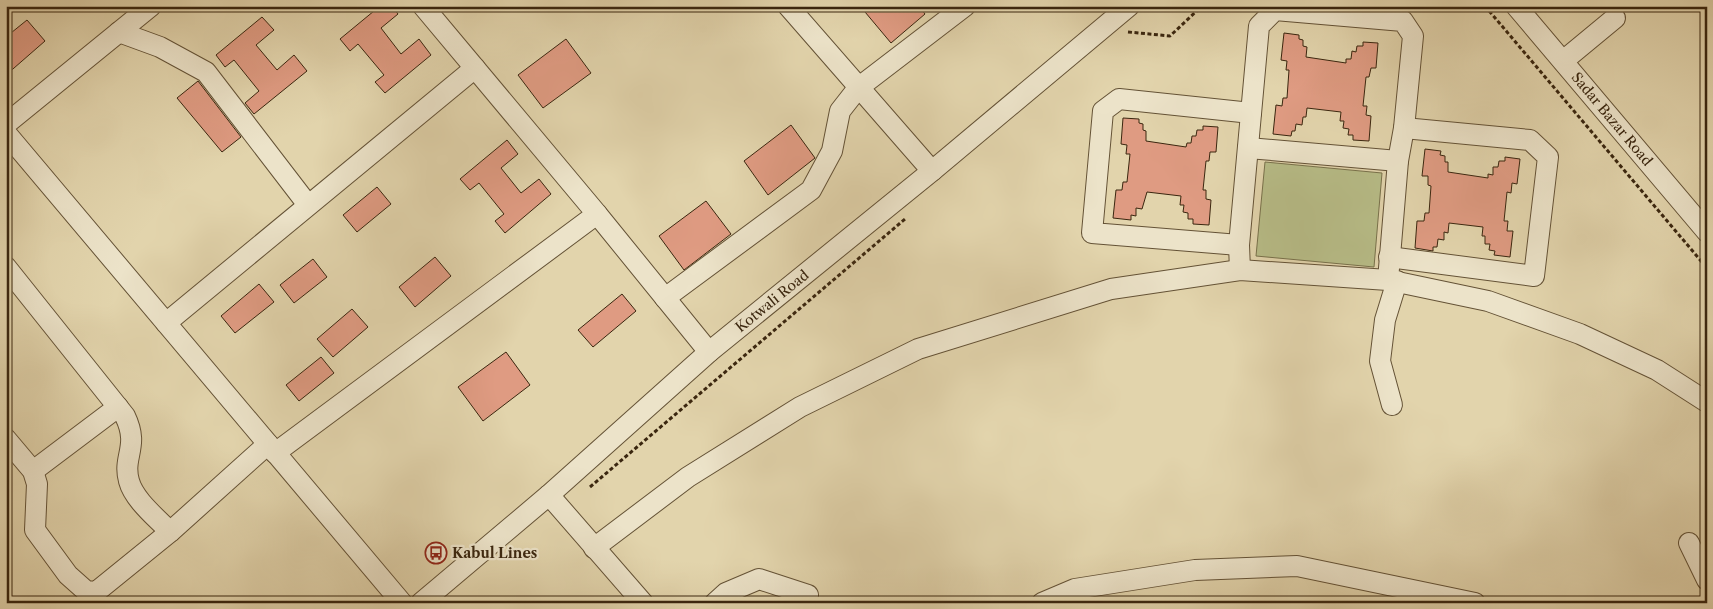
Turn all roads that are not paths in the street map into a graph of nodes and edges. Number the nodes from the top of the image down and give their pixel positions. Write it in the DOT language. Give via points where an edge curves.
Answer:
graph roads {
  1 [pos="151,6"];
  2 [pos="423,6"];
  3 [pos="788,6"];
  4 [pos="965,6"];
  5 [pos="1129,6"];
  6 [pos="1516,6"];
  7 [pos="1615,18"];
  8 [pos="119,32"];
  9 [pos="1563,61"];
  10 [pos="474,68"];
  11 [pos="858,88"];
  12 [pos="1251,113"];
  13 [pos="1404,128"];
  14 [pos="7,132"];
  15 [pos="1248,148"];
  16 [pos="1398,160"];
  17 [pos="932,171"];
  18 [pos="308,205"];
  19 [pos="597,214"];
  20 [pos="1707,232"];
  21 [pos="1239,244"];
  22 [pos="1390,257"];
  23 [pos="6,267"];
  24 [pos="1240,270"];
  25 [pos="1392,281"];
  26 [pos="665,298"];
  27 [pos="166,323"];
  28 [pos="709,352"];
  29 [pos="1707,402"];
  30 [pos="1392,406"];
  31 [pos="118,407"];
  32 [pos="6,439"];
  33 [pos="271,448"];
  34 [pos="33,471"];
  35 [pos="549,495"];
  36 [pos="170,532"];
  37 [pos="1689,543"];
  38 [pos="594,548"];
  39 [pos="1707,580"];
  40 [pos="808,595"];
  41 [pos="402,603"];
  42 [pos="421,603"];
  43 [pos="643,603"];
  44 [pos="715,603"];
  45 [pos="1042,603"];
  46 [pos="1475,603"];
  1 -- 8 [label="street"];
  2 -- 10 [label="street"];
  3 -- 11 [label="street"];
  4 -- 11 [label="street"];
  5 -- 17 [label="street, Kotwali Road"];
  6 -- 9 [label="street, Sadar Bazar Road"];
  7 -- 9 [label="street"];
  8 -- 14 [label="street"];
  8 -- 18 [label="street" via="160,48 206,72"];
  9 -- 20 [label="street, Sadar Bazar Road"];
  10 -- 18 [label="street"];
  10 -- 19 [label="street"];
  11 -- 17 [label="street"];
  11 -- 26 [label="street" via="840,111 832,151 811,190"];
  12 -- 13 [label="street" via="1259,26 1275,10 1403,20 1413,36"];
  12 -- 15 [label="street"];
  12 -- 21 [label="street" via="1119,99 1103,111 1092,232"];
  13 -- 16 [label="street"];
  13 -- 22 [label="street" via="1530,140 1548,158 1534,276"];
  14 -- 27 [label="street"];
  15 -- 16 [label="street"];
  15 -- 21 [label="street"];
  16 -- 22 [label="street"];
  17 -- 28 [label="street, Kotwali Road"];
  18 -- 27 [label="street"];
  19 -- 26 [label="street"];
  19 -- 33 [label="street"];
  21 -- 24 [label="street"];
  22 -- 25 [label="street"];
  23 -- 31 [label="street"];
  24 -- 25 [label="street"];
  24 -- 38 [label="street" via="1111,289 918,349 800,407 688,477"];
  25 -- 29 [label="street" via="1488,301 1580,334 1657,370"];
  25 -- 30 [label="street" via="1380,361"];
  26 -- 28 [label="street"];
  27 -- 33 [label="street"];
  28 -- 35 [label="street, Kotwali Road"];
  31 -- 34 [label="street"];
  31 -- 36 [label="street" via="132,430 129,481 139,498"];
  32 -- 34 [label="street"];
  33 -- 36 [label="street"];
  33 -- 41 [label="street"];
  34 -- 36 [label="street" via="37,484 35,530 68,575 86,591 96,592 106,586"];
  35 -- 38 [label="street"];
  35 -- 42 [label="street, Kotwali Road"];
  37 -- 39 [label="street"];
  38 -- 43 [label="street"];
  40 -- 44 [label="street" via="759,579 726,593"];
  45 -- 46 [label="street" via="1075,589 1195,570 1297,566"];
}
